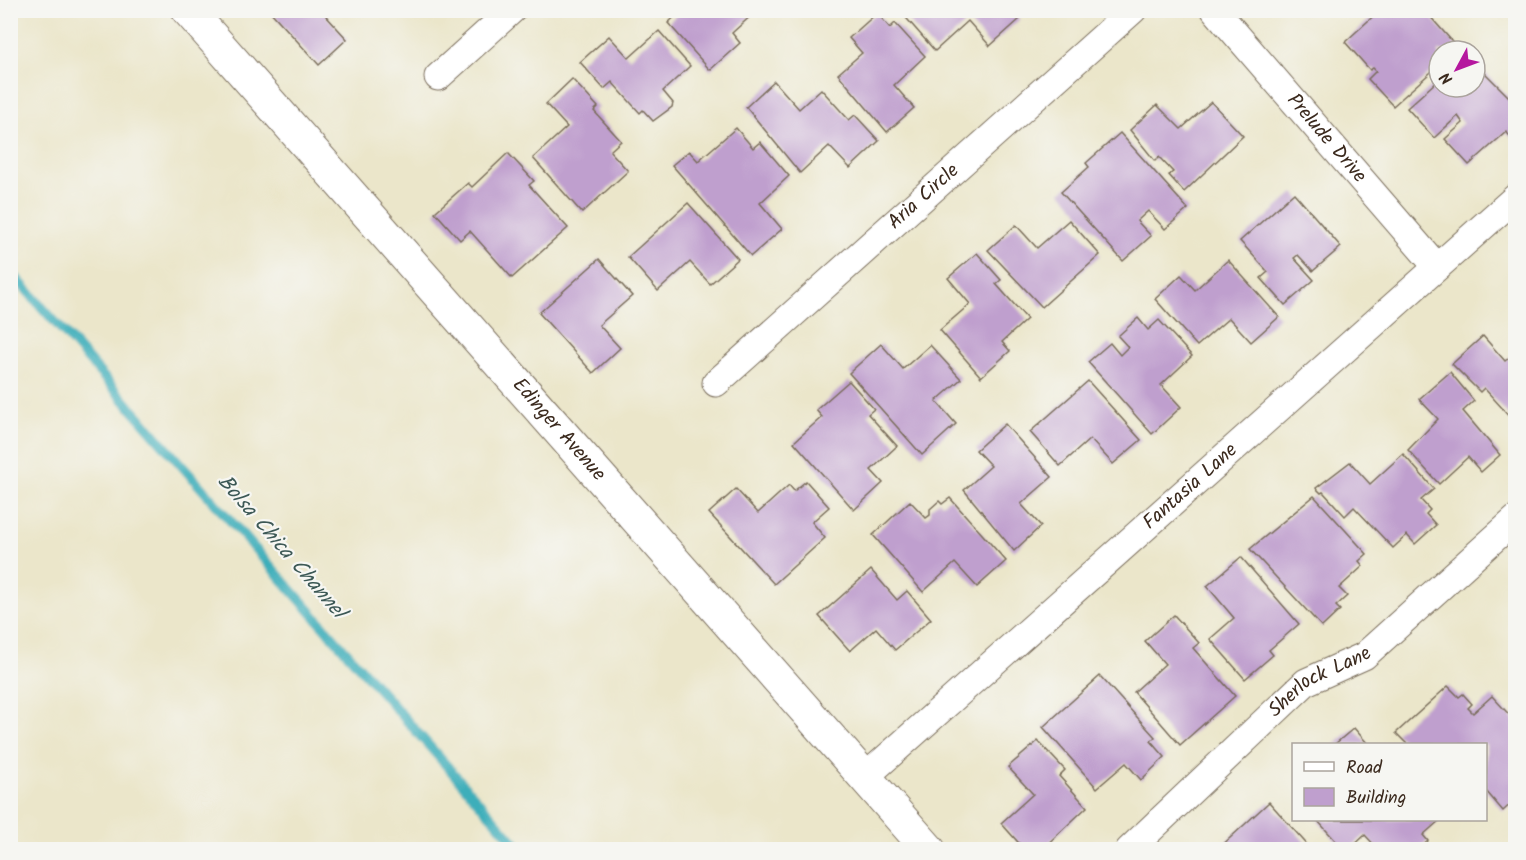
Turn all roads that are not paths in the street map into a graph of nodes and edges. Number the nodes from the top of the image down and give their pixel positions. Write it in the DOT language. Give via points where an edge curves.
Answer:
graph roads {
  1 [pos="188,10"];
  2 [pos="512,10"];
  3 [pos="1133,10"];
  4 [pos="1215,10"];
  5 [pos="438,77"];
  6 [pos="1515,197"];
  7 [pos="1437,267"];
  8 [pos="716,383"];
  9 [pos="1515,519"];
  10 [pos="865,777"];
  11 [pos="929,849"];
  12 [pos="1129,849"];
  1 -- 10 [label="main road, Edinger Avenue"];
  2 -- 5 [label="street"];
  3 -- 8 [label="street, Aria Circle"];
  4 -- 7 [label="street, Prelude Drive"];
  6 -- 7 [label="street, Fantasia Lane"];
  7 -- 10 [label="street, Fantasia Lane"];
  9 -- 12 [label="street, Sherlock Lane" via="1364,656 1306,682"];
  10 -- 11 [label="main road, Edinger Avenue"];
}
